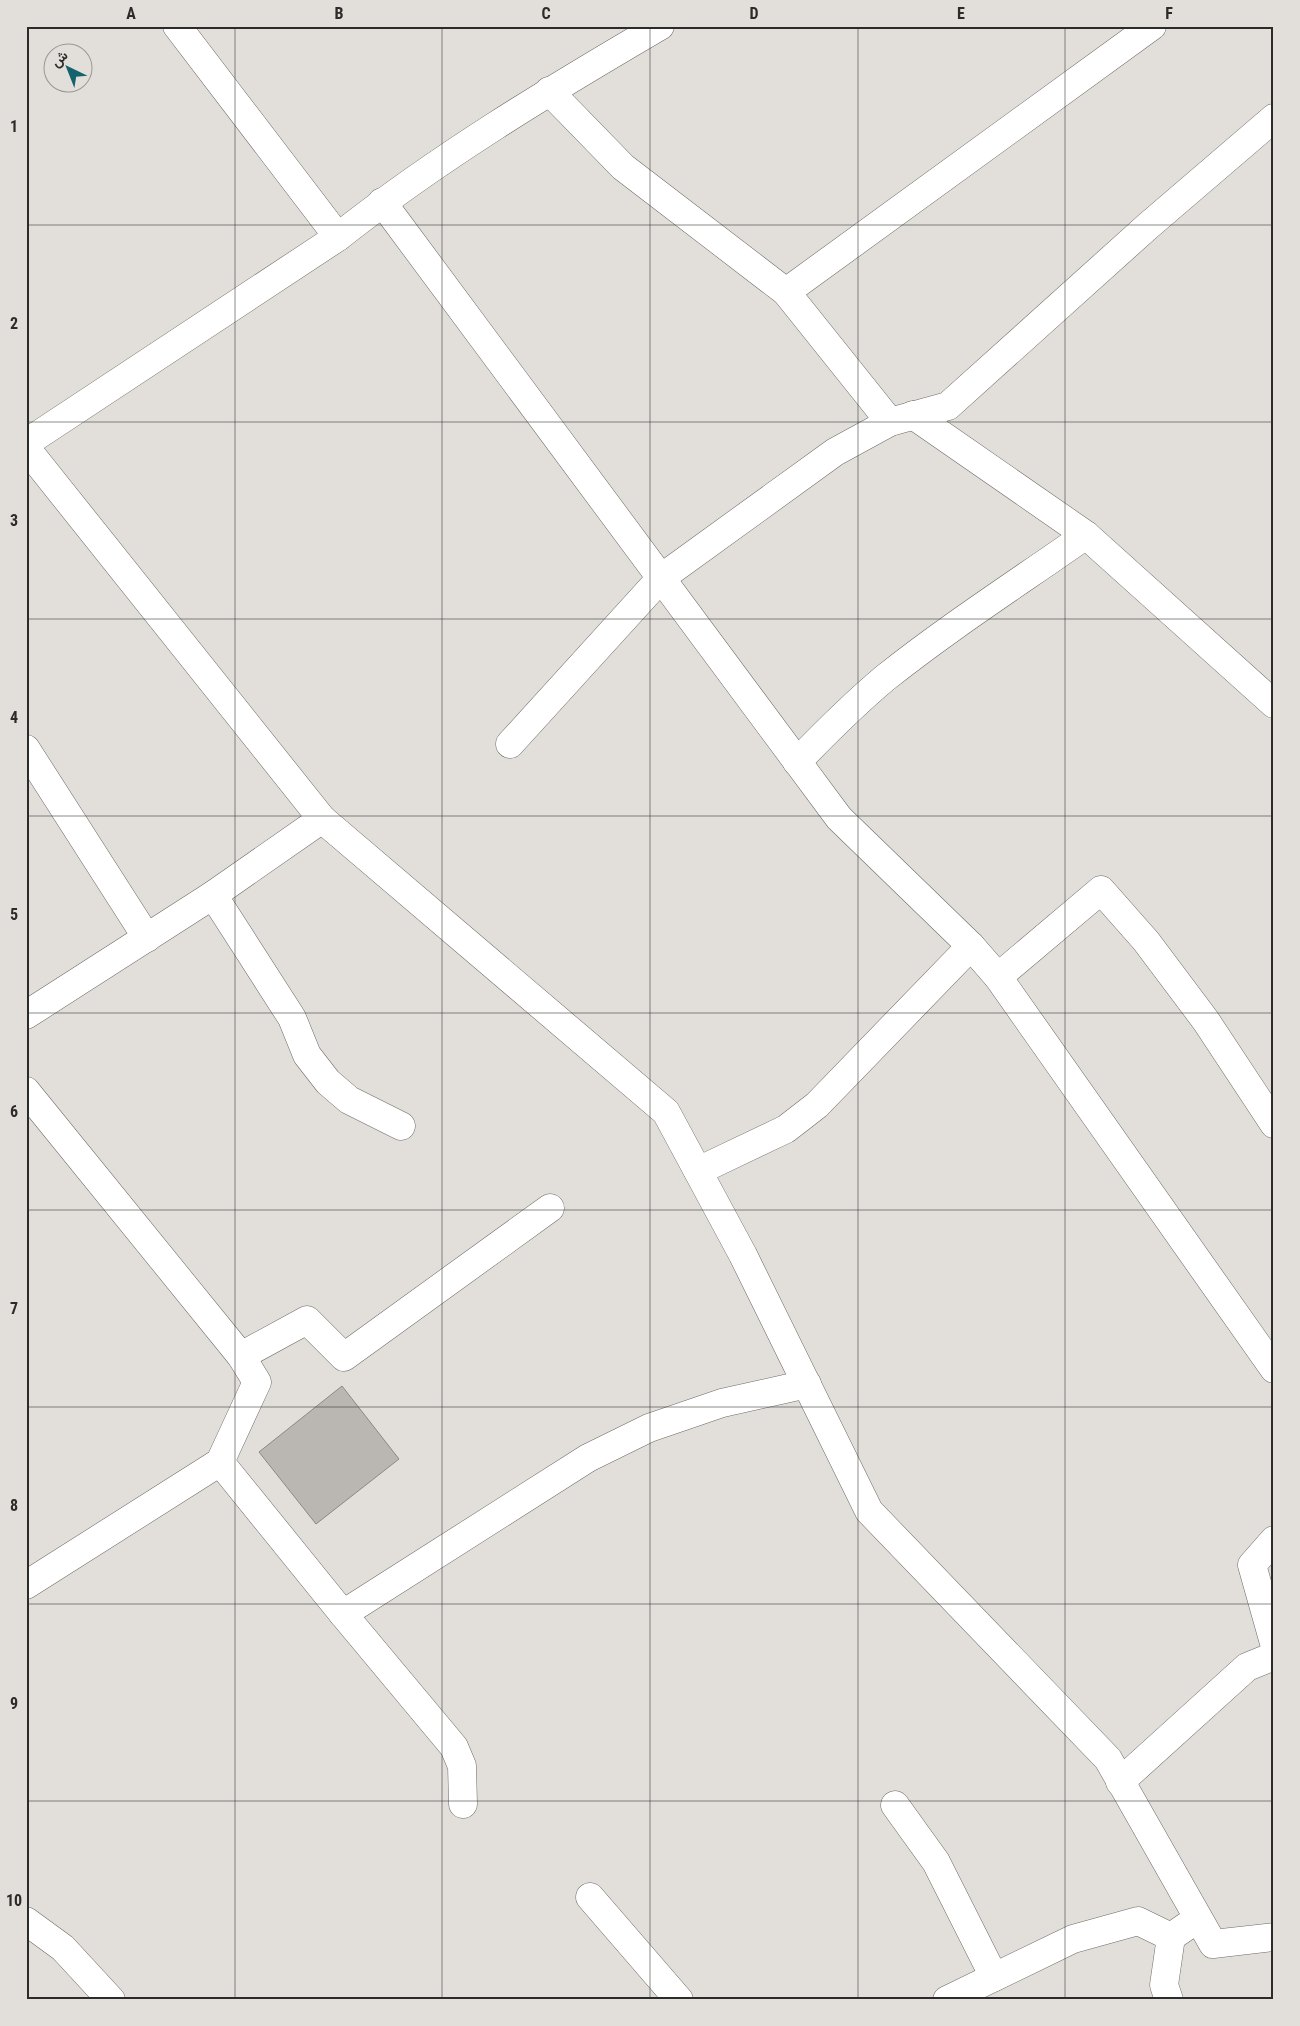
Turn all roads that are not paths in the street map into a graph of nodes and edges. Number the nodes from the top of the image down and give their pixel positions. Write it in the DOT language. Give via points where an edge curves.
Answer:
graph roads {
  1 [pos="177,26"];
  2 [pos="660,26"];
  3 [pos="1152,26"];
  4 [pos="549,91"];
  5 [pos="1274,118"];
  6 [pos="382,202"];
  7 [pos="338,236"];
  8 [pos="786,292"];
  9 [pos="901,419"];
  10 [pos="26,443"];
  11 [pos="26,448"];
  12 [pos="1086,535"];
  13 [pos="661,578"];
  14 [pos="1274,704"];
  15 [pos="510,744"];
  16 [pos="26,749"];
  17 [pos="797,762"];
  18 [pos="322,819"];
  19 [pos="213,895"];
  20 [pos="147,938"];
  21 [pos="971,946"];
  22 [pos="998,977"];
  23 [pos="26,1016"];
  24 [pos="26,1091"];
  25 [pos="1274,1124"];
  26 [pos="401,1126"];
  27 [pos="698,1171"];
  28 [pos="550,1208"];
  29 [pos="241,1356"];
  30 [pos="1274,1369"];
  31 [pos="806,1384"];
  32 [pos="220,1462"];
  33 [pos="1274,1540"];
  34 [pos="26,1585"];
  35 [pos="343,1614"];
  36 [pos="1274,1643"];
  37 [pos="1274,1656"];
  38 [pos="1120,1782"];
  39 [pos="463,1804"];
  40 [pos="895,1805"];
  41 [pos="590,1897"];
  42 [pos="1198,1918"];
  43 [pos="26,1921"];
  44 [pos="1172,1937"];
  45 [pos="1274,1937"];
  46 [pos="994,1977"];
  47 [pos="111,2000"];
  48 [pos="679,2000"];
  49 [pos="947,2000"];
  50 [pos="1169,2000"];
  1 -- 7 [label="street"];
  2 -- 4 [label="street"];
  3 -- 8 [label="street"];
  4 -- 6 [label="street"];
  4 -- 8 [label="street" via="624,167"];
  5 -- 9 [label="street" via="948,406"];
  6 -- 7 [label="street"];
  6 -- 13 [label="street"];
  7 -- 10 [label="street"];
  8 -- 9 [label="street"];
  9 -- 12 [label="street"];
  9 -- 13 [label="street" via="835,452"];
  11 -- 18 [label="street"];
  12 -- 14 [label="street"];
  12 -- 17 [label="street" via="884,679"];
  13 -- 15 [label="street"];
  13 -- 17 [label="street"];
  16 -- 20 [label="street"];
  17 -- 21 [label="street" via="839,818"];
  18 -- 19 [label="street"];
  18 -- 27 [label="street" via="666,1112"];
  19 -- 20 [label="street"];
  19 -- 26 [label="street" via="292,1018 306,1055 348,1100"];
  20 -- 23 [label="street"];
  21 -- 22 [label="street"];
  21 -- 27 [label="street" via="817,1106 786,1129"];
  22 -- 25 [label="street" via="1101,890 1146,941 1206,1021"];
  22 -- 30 [label="street"];
  24 -- 29 [label="street"];
  27 -- 31 [label="street"];
  28 -- 29 [label="street" via="344,1357 307,1320"];
  29 -- 32 [label="street" via="257,1382"];
  31 -- 35 [label="street" via="722,1403 649,1428 588,1458"];
  31 -- 38 [label="street" via="869,1511 1108,1759"];
  32 -- 34 [label="street"];
  32 -- 35 [label="street"];
  33 -- 36 [label="street" via="1252,1565"];
  35 -- 39 [label="street" via="454,1747 462,1766"];
  37 -- 38 [label="street" via="1247,1667"];
  38 -- 42 [label="street"];
  40 -- 46 [label="street" via="936,1862"];
  41 -- 48 [label="street"];
  42 -- 44 [label="street"];
  42 -- 45 [label="street" via="1213,1944"];
  43 -- 47 [label="street" via="63,1948"];
  44 -- 46 [label="street" via="1138,1921 1073,1938"];
  44 -- 50 [label="street" via="1164,1985"];
  46 -- 49 [label="street"];
}
